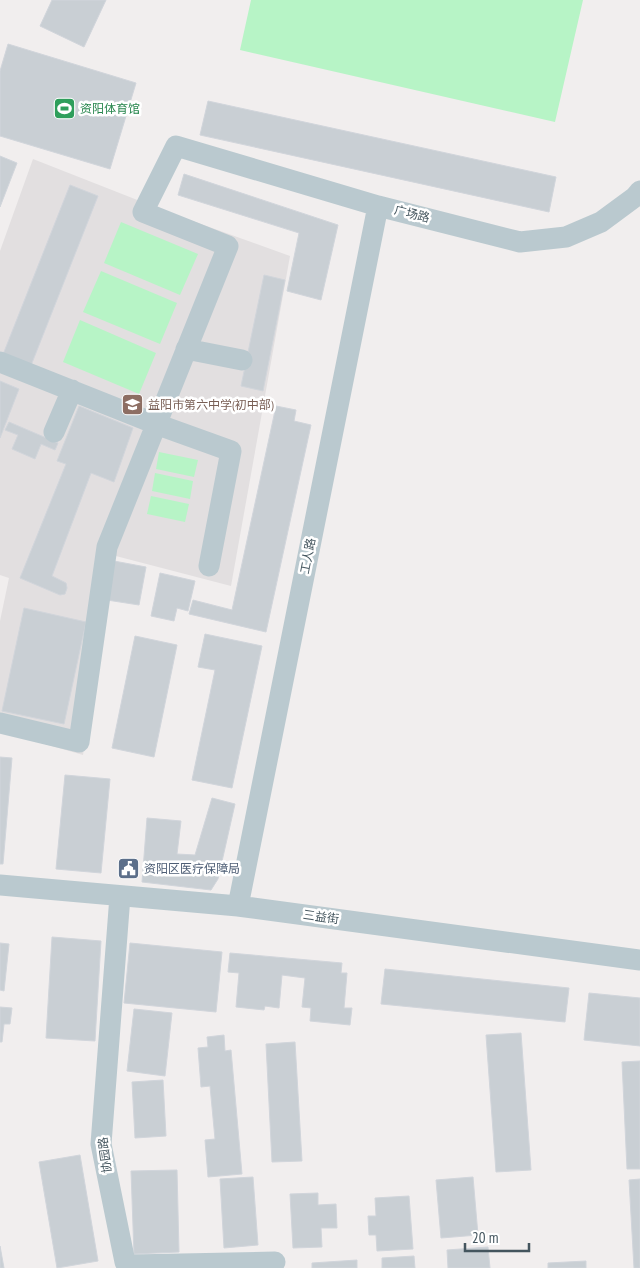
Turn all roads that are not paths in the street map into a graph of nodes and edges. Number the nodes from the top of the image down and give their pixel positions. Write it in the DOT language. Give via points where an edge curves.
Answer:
graph roads {
  1 [pos="640,191"];
  2 [pos="378,206"];
  3 [pos="186,349"];
  4 [pos="242,360"];
  5 [pos="0,362"];
  6 [pos="72,390"];
  7 [pos="156,424"];
  8 [pos="54,432"];
  9 [pos="209,566"];
  10 [pos="0,723"];
  11 [pos="0,885"];
  12 [pos="120,896"];
  13 [pos="238,906"];
  14 [pos="640,960"];
  15 [pos="275,1262"];
  1 -- 2 [label="street, 广场路" via="601,222 566,236 520,242"];
  2 -- 3 [label="street, 广场路" via="176,146 143,212 228,246"];
  2 -- 13 [label="street, 工人路"];
  3 -- 4 [label="street"];
  3 -- 7 [label="street"];
  5 -- 6 [label="street"];
  6 -- 7 [label="street"];
  6 -- 8 [label="street"];
  7 -- 9 [label="street" via="231,451"];
  7 -- 10 [label="street" via="107,547 79,742"];
  11 -- 12 [label="street, 三益街"];
  12 -- 13 [label="street, 三益街"];
  12 -- 15 [label="street, 协园路" via="101,1144 125,1262"];
  13 -- 14 [label="street, 三益街"];
}
